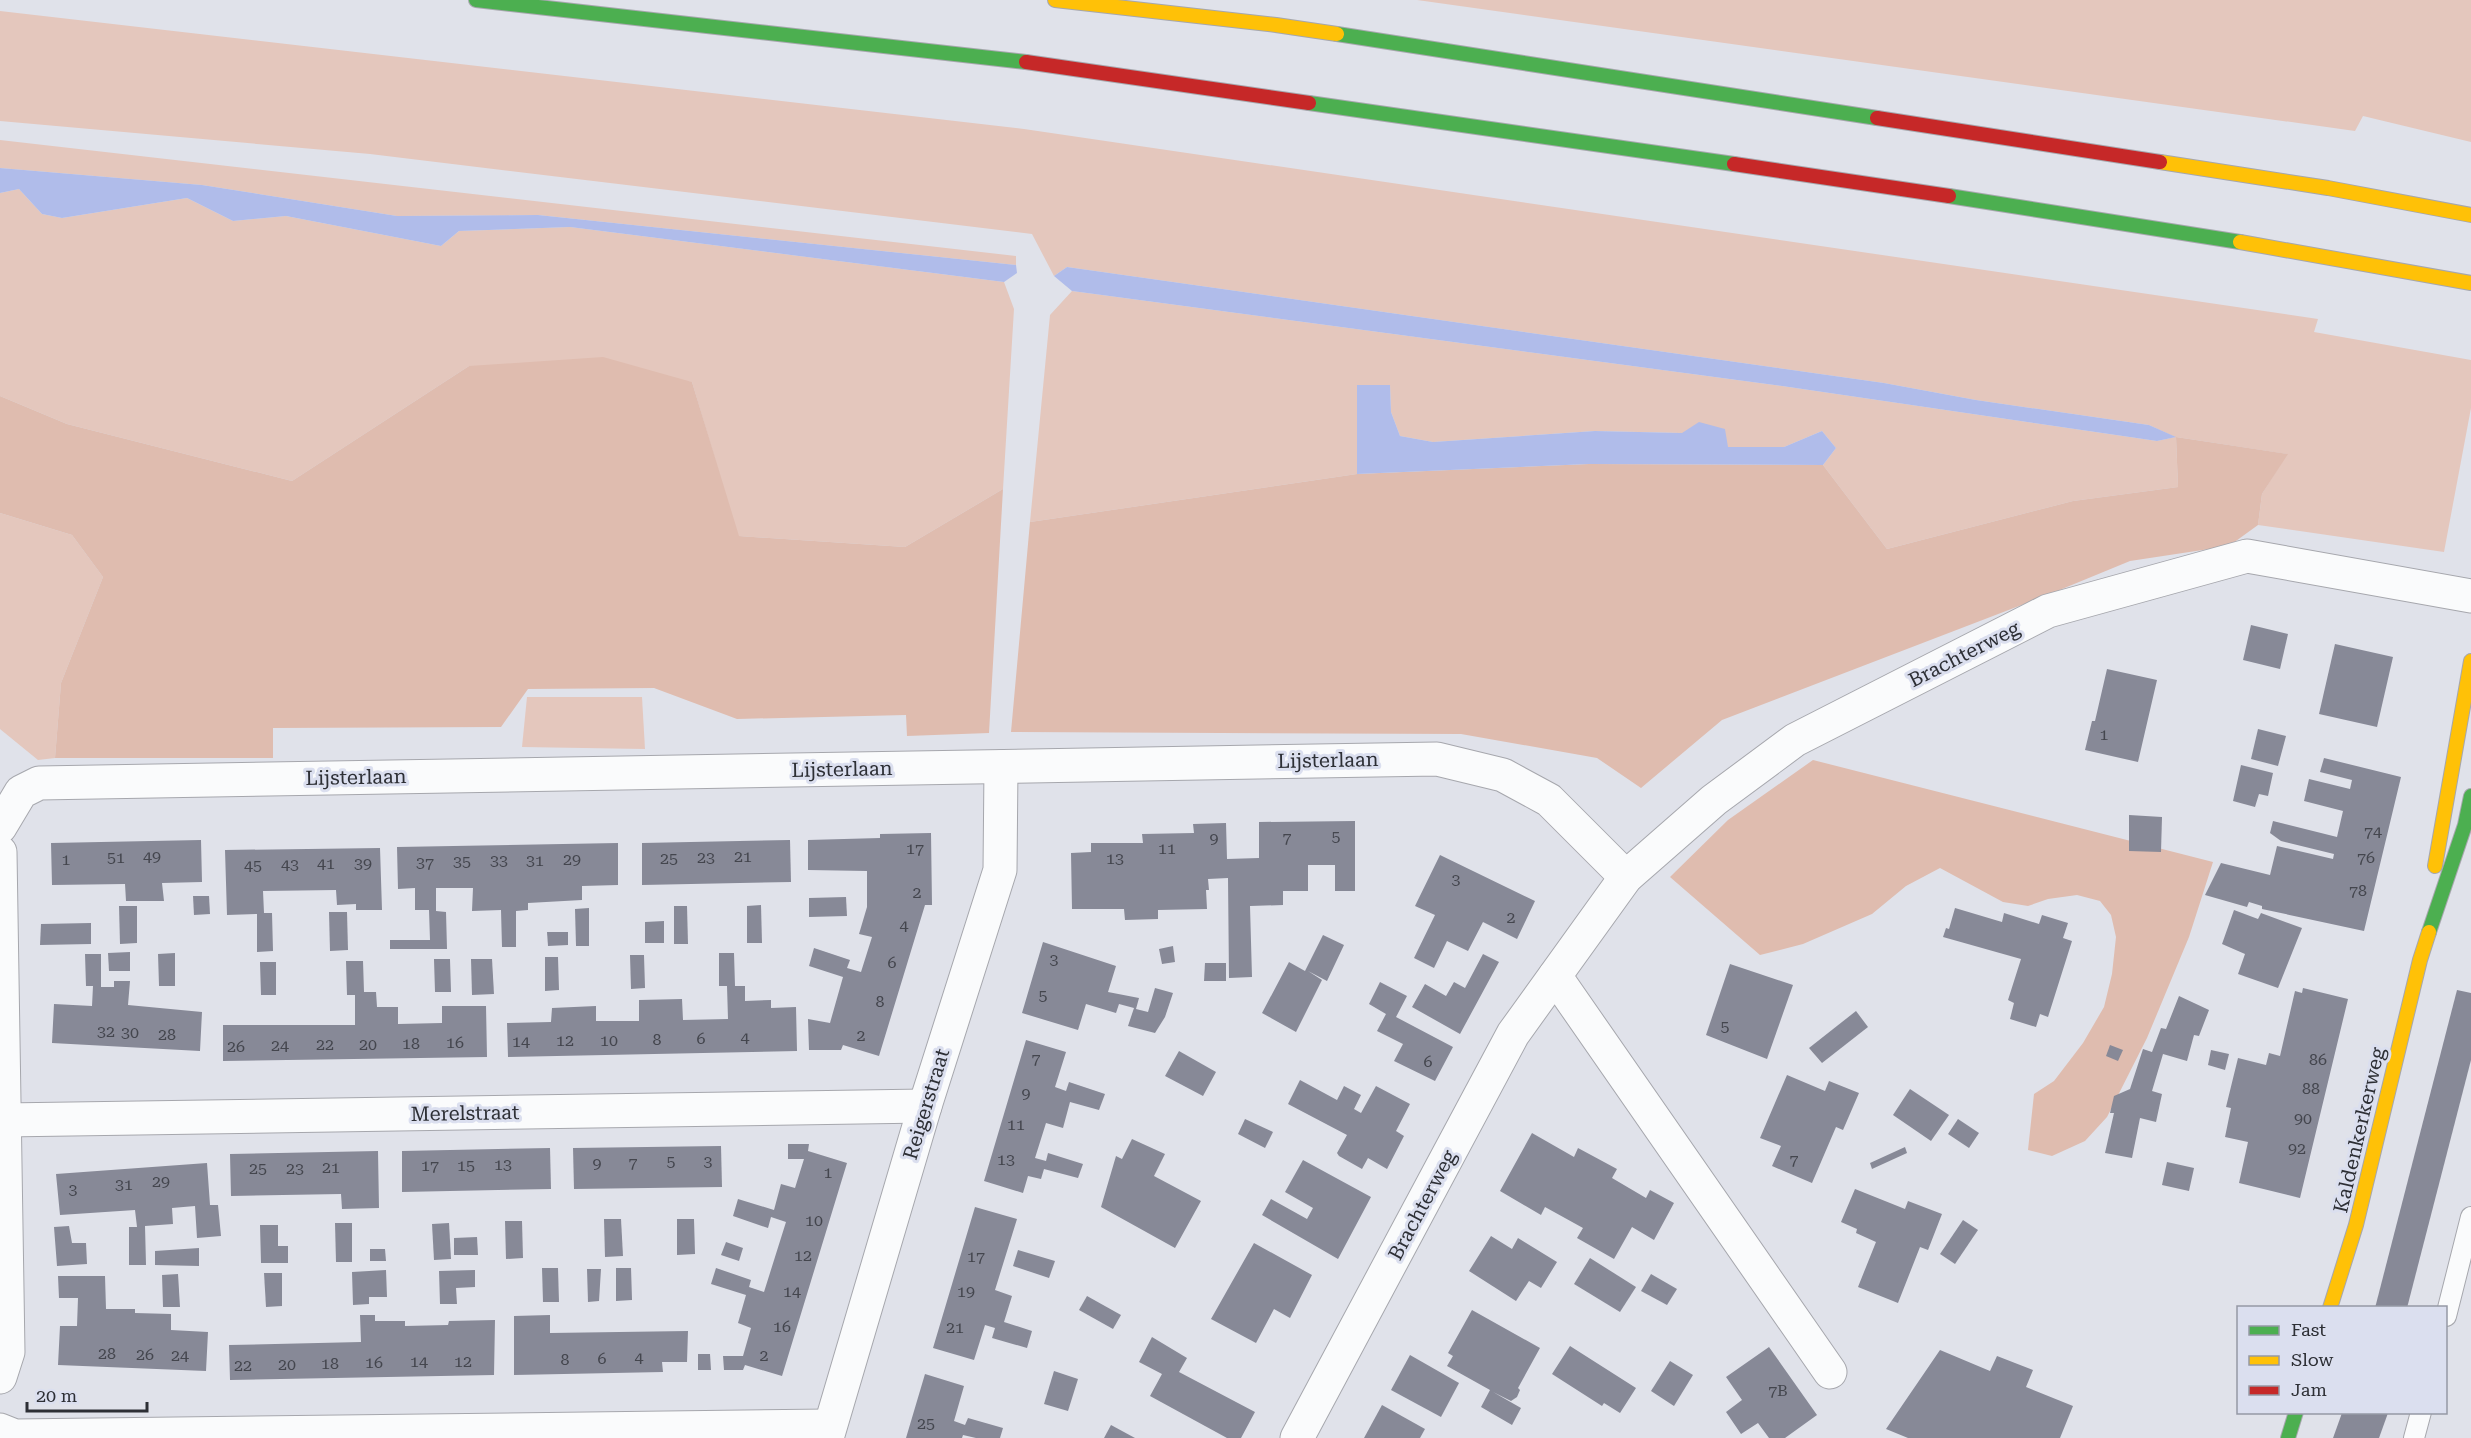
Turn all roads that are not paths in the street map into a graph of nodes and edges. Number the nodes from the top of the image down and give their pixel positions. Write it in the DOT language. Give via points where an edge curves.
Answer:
graph roads {
  1 [pos="476,0"];
  2 [pos="1055,0"];
  3 [pos="2471,215"];
  4 [pos="2471,283"];
  5 [pos="2471,596"];
  6 [pos="2471,662"];
  7 [pos="1001,767"];
  8 [pos="2471,796"];
  9 [pos="0,827"];
  10 [pos="0,852"];
  11 [pos="1626,877"];
  12 [pos="2420,960"];
  13 [pos="1555,976"];
  14 [pos="925,1106"];
  15 [pos="4,1120"];
  16 [pos="2471,1217"];
  17 [pos="2331,1306"];
  18 [pos="2447,1308"];
  19 [pos="1830,1372"];
  20 [pos="0,1377"];
  21 [pos="2296,1414"];
  22 [pos="2421,1414"];
  23 [pos="0,1430"];
  24 [pos="828,1432"];
  25 [pos="1297,1438"];
  26 [pos="2288,1438"];
  27 [pos="2414,1438"];
  1 -- 4 [label="main road" via="982,56 1847,180 2323,255"];
  2 -- 3 [label="main road" via="1276,25 2328,188"];
  5 -- 11 [label="street, Brachterweg" via="2247,555 2048,611 1796,740 1714,800"];
  6 -- 12 [label="main road, Kaldenkerkerweg"];
  7 -- 9 [label="street, Lijsterlaan" via="39,783 21,792"];
  7 -- 11 [label="street, Lijsterlaan" via="1437,759 1503,775 1549,800"];
  7 -- 14 [label="street, Reigerstraat" via="999,870"];
  8 -- 12 [label="main road, Kaldenkerkerweg"];
  10 -- 15 [label="street"];
  11 -- 13 [label="street, Brachterweg"];
  12 -- 17 [label="main road, Kaldenkerkerweg" via="2356,1226"];
  13 -- 19 [label="street"];
  13 -- 25 [label="street, Brachterweg" via="1513,1034"];
  14 -- 15 [label="street, Merelstraat"];
  14 -- 24 [label="street, Reigerstraat"];
  15 -- 20 [label="street" via="8,1352"];
  16 -- 18 [label="lane"];
  21 -- 26 [label="main road"];
  22 -- 27 [label="lane"];
  23 -- 24 [label="street" via="15,1436"];
}
